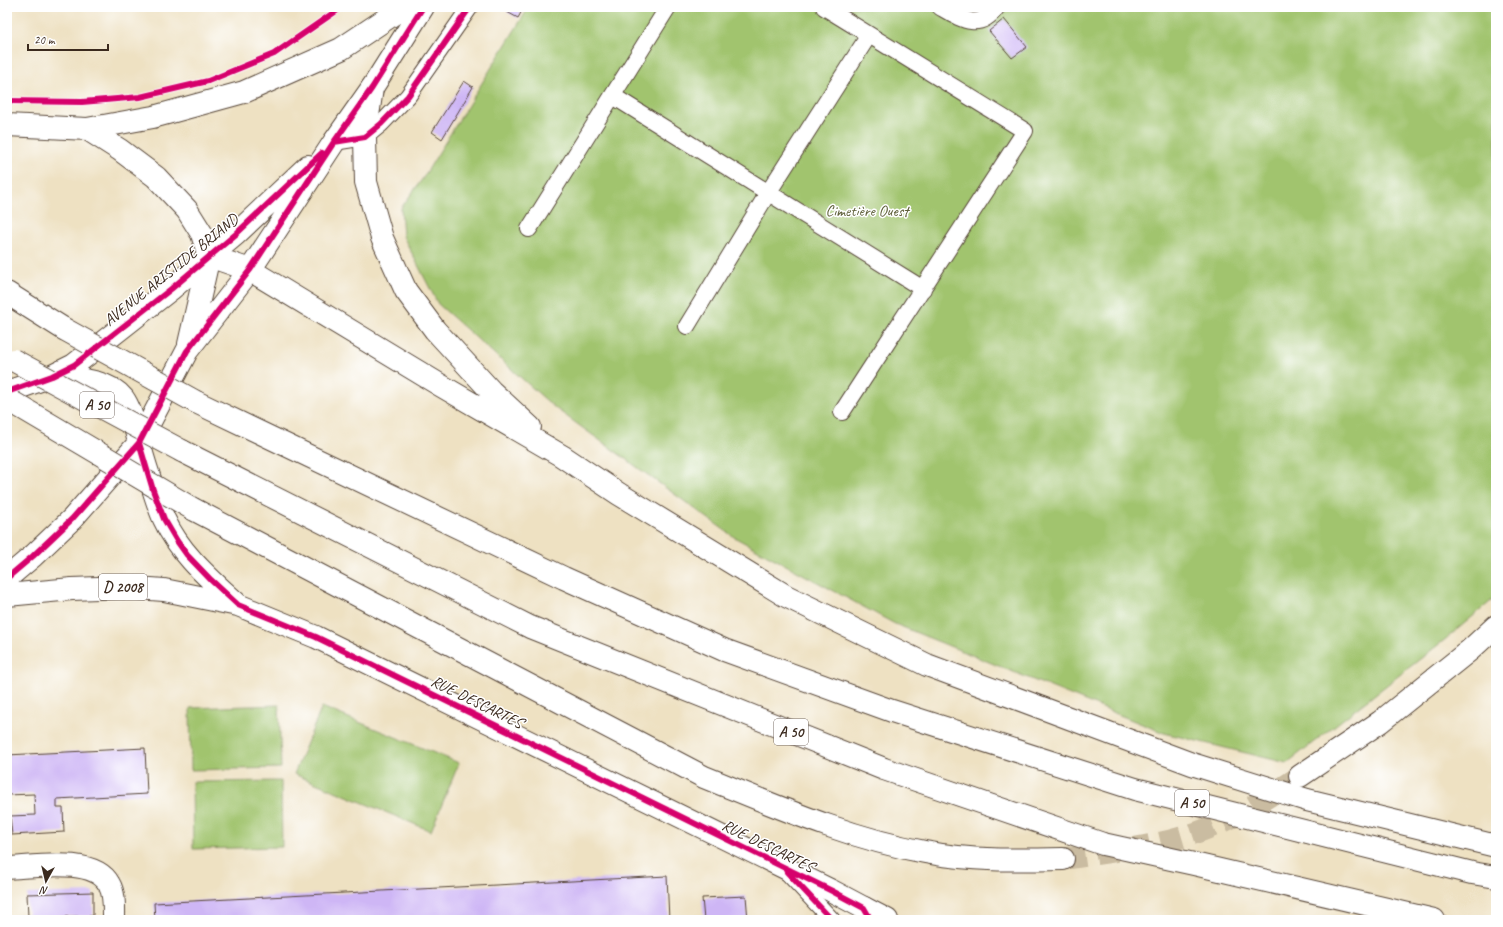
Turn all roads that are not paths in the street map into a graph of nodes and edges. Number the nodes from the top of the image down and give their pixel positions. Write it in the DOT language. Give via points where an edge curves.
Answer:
graph roads {
  1 [pos="404,7"];
  2 [pos="423,7"];
  3 [pos="470,7"];
  4 [pos="668,7"];
  5 [pos="824,7"];
  6 [pos="940,7"];
  7 [pos="997,7"];
  8 [pos="869,35"];
  9 [pos="372,88"];
  10 [pos="612,96"];
  11 [pos="7,125"];
  12 [pos="87,129"];
  13 [pos="365,137"];
  14 [pos="334,142"];
  15 [pos="768,193"];
  16 [pos="529,229"];
  17 [pos="209,256"];
  18 [pos="250,270"];
  19 [pos="923,289"];
  20 [pos="7,293"];
  21 [pos="687,326"];
  22 [pos="187,351"];
  23 [pos="10,358"];
  24 [pos="52,376"];
  25 [pos="7,392"];
  26 [pos="7,400"];
  27 [pos="842,412"];
  28 [pos="139,443"];
  29 [pos="562,456"];
  30 [pos="7,578"];
  31 [pos="7,595"];
  32 [pos="238,605"];
  33 [pos="1496,626"];
  34 [pos="1300,776"];
  35 [pos="1496,846"];
  36 [pos="1063,859"];
  37 [pos="7,868"];
  38 [pos="782,868"];
  39 [pos="1496,877"];
  40 [pos="867,914"];
  41 [pos="114,920"];
  42 [pos="832,920"];
  43 [pos="887,920"];
  44 [pos="1434,920"];
  1 -- 12 [label="main road" via="341,49 244,92 153,117"];
  2 -- 9 [label="main road, AVENUE ARISTIDE BRIAND"];
  3 -- 13 [label="lane" via="408,96"];
  4 -- 10 [label="lane"];
  5 -- 8 [label="lane"];
  6 -- 7 [label="lane" via="962,20 979,22 991,15"];
  8 -- 15 [label="lane"];
  8 -- 19 [label="lane" via="1025,131"];
  9 -- 13 [label="main road"];
  9 -- 14 [label="main road, AVENUE ARISTIDE BRIAND"];
  10 -- 15 [label="lane"];
  10 -- 16 [label="lane"];
  11 -- 12 [label="main road"];
  12 -- 17 [label="main road" via="156,177 187,210 202,234"];
  13 -- 14 [label="lane"];
  13 -- 29 [label="main road" via="366,182 382,238 406,291 435,330 491,391"];
  14 -- 17 [label="main road, AVENUE ARISTIDE BRIAND"];
  14 -- 18 [label="main road, AVENUE ARISTIDE BRIAND"];
  15 -- 19 [label="lane"];
  15 -- 21 [label="lane"];
  17 -- 18 [label="main road"];
  17 -- 22 [label="main road"];
  17 -- 24 [label="main road, AVENUE ARISTIDE BRIAND" via="74,365"];
  18 -- 22 [label="main road, AVENUE ARISTIDE BRIAND"];
  18 -- 29 [label="main road"];
  19 -- 27 [label="lane"];
  20 -- 39 [label="main road, A 50, bridge" via="64,329 196,402 564,578 724,650 892,711 1135,789 1472,874"];
  22 -- 28 [label="main road, AVENUE ARISTIDE BRIAND"];
  23 -- 44 [label="main road, A 50, bridge" via="182,451 530,627 884,769 1103,844"];
  24 -- 25 [label="main road, AVENUE ARISTIDE BRIAND"];
  24 -- 28 [label="main road, RUE DESCARTES" via="95,382 114,391 122,398 131,414"];
  26 -- 36 [label="main road, bridge" via="193,509 704,777 859,836 925,852 969,858"];
  28 -- 30 [label="main road, AVENUE ARISTIDE BRIAND" via="72,519"];
  28 -- 32 [label="main road, RUE DESCARTES / D 2008" via="164,519 177,541 187,555"];
  29 -- 35 [label="main road" via="619,494 786,596 927,665 1192,764 1306,800"];
  31 -- 32 [label="main road, RUE DESCARTES / D 2008" via="124,586 164,590"];
  32 -- 38 [label="main road, RUE DESCARTES / D 2008" via="316,637"];
  33 -- 34 [label="main road" via="1380,722"];
  37 -- 41 [label="main road" via="89,868 108,882 112,889"];
  38 -- 40 [label="main road, RUE DESCARTES / D 2008"];
  38 -- 42 [label="lane"];
  40 -- 43 [label="main road, D 2008"];
}
